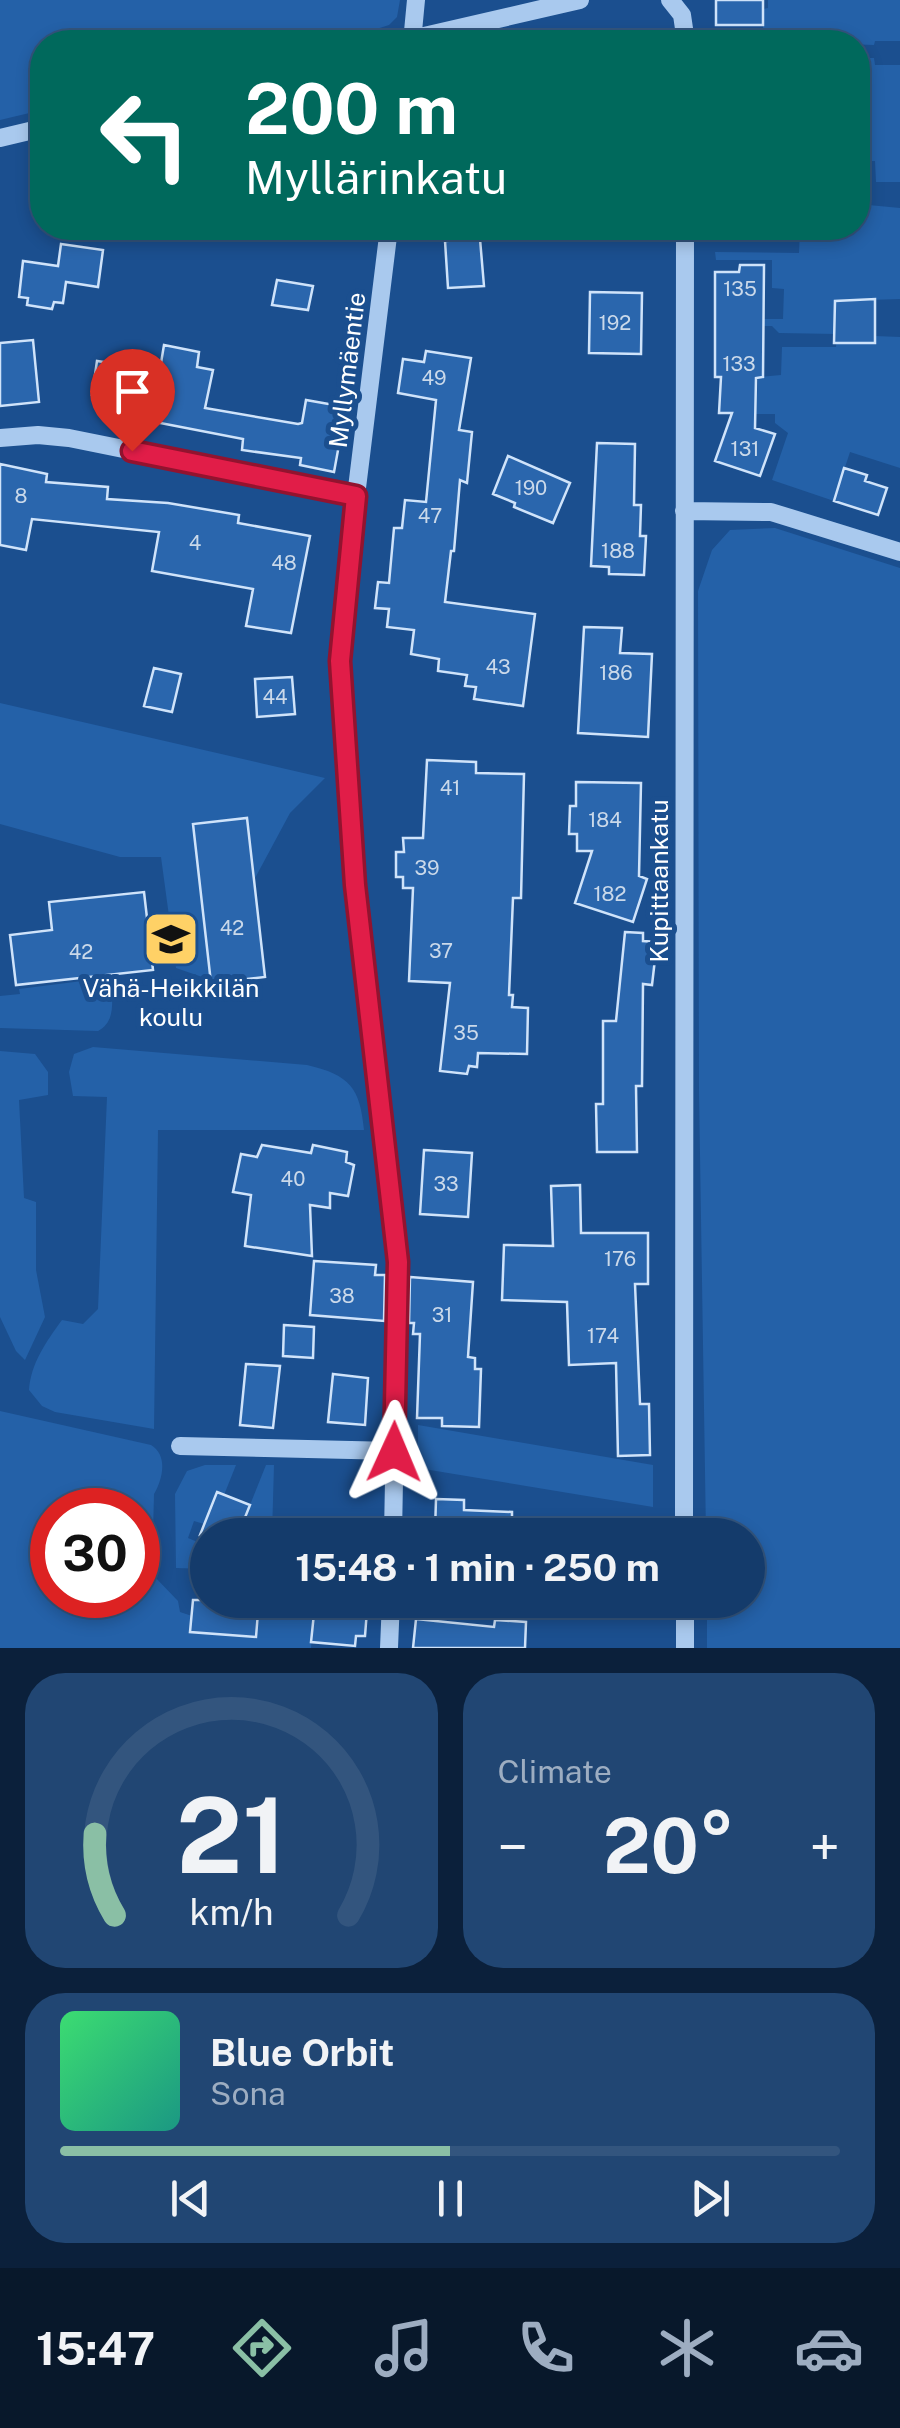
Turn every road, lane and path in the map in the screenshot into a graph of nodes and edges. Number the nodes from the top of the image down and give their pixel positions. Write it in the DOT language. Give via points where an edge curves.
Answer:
graph roads {
  1 [pos="416,0"];
  2 [pos="580,0"];
  3 [pos="410,30"];
  4 [pos="454,30"];
  5 [pos="30,131"];
  6 [pos="0,138"];
  7 [pos="388,240"];
  8 [pos="686,240"];
  9 [pos="0,438"];
  10 [pos="356,496"];
  11 [pos="684,511"];
  12 [pos="900,552"];
  13 [pos="180,1446"];
  14 [pos="394,1452"];
  15 [pos="393,1518"];
  16 [pos="684,1518"];
  17 [pos="390,1618"];
  18 [pos="684,1618"];
  19 [pos="389,1648"];
  20 [pos="684,1648"];
  1 -- 3 [label="street"];
  2 -- 4 [label="street"];
  5 -- 6 [label="street"];
  7 -- 10 [label="street, Myllymäentie"];
  8 -- 11 [label="street, Kupittaankatu"];
  9 -- 10 [label="street" via="70,438"];
  10 -- 14 [label="street, Myllymäentie" via="340,661 355,885 398,1262"];
  11 -- 12 [label="street" via="770,512"];
  11 -- 16 [label="street, Kupittaankatu"];
  13 -- 14 [label="street"];
  14 -- 15 [label="street, Myllymäentie"];
  17 -- 19 [label="street"];
  18 -- 20 [label="street"];
}
